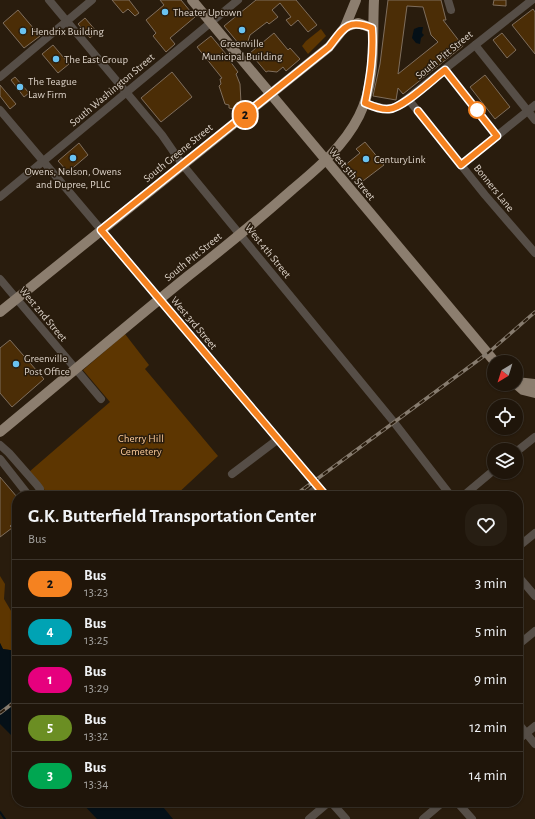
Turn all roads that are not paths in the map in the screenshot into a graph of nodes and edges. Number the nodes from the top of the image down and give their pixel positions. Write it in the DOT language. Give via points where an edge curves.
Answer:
graph roads {
  1 [pos="49,0"];
  2 [pos="92,0"];
  3 [pos="192,0"];
  4 [pos="238,0"];
  5 [pos="356,0"];
  6 [pos="374,0"];
  7 [pos="448,0"];
  8 [pos="532,0"];
  9 [pos="451,10"];
  10 [pos="67,21"];
  11 [pos="211,22"];
  12 [pos="345,27"];
  13 [pos="372,28"];
  14 [pos="475,45"];
  15 [pos="0,77"];
  16 [pos="126,92"];
  17 [pos="270,94"];
  18 [pos="408,99"];
  19 [pos="365,103"];
  20 [pos="535,105"];
  21 [pos="0,110"];
  22 [pos="528,111"];
  23 [pos="535,120"];
  24 [pos="43,161"];
  25 [pos="325,161"];
  26 [pos="182,164"];
  27 [pos="461,165"];
  28 [pos="0,197"];
  29 [pos="101,230"];
  30 [pos="240,234"];
  31 [pos="535,239"];
  32 [pos="528,246"];
  33 [pos="535,253"];
  34 [pos="0,279"];
  35 [pos="16,299"];
  36 [pos="160,299"];
  37 [pos="0,312"];
  38 [pos="489,355"];
  39 [pos="76,369"];
  40 [pos="523,383"];
  41 [pos="535,384"];
  42 [pos="523,390"];
  43 [pos="535,393"];
  44 [pos="101,399"];
  45 [pos="0,432"];
  46 [pos="277,440"];
  47 [pos="534,441"];
  48 [pos="0,445"];
  49 [pos="523,448"];
  50 [pos="0,459"];
  51 [pos="19,464"];
  52 [pos="11,472"];
  53 [pos="232,474"];
  54 [pos="487,476"];
  55 [pos="318,487"];
  56 [pos="25,491"];
  57 [pos="40,491"];
  58 [pos="313,491"];
  59 [pos="322,491"];
  60 [pos="447,491"];
  61 [pos="468,491"];
  62 [pos="535,533"];
  63 [pos="523,543"];
  64 [pos="523,582"];
  65 [pos="535,596"];
  66 [pos="535,631"];
  67 [pos="523,641"];
  68 [pos="535,726"];
  69 [pos="523,729"];
  70 [pos="526,733"];
  71 [pos="523,736"];
  72 [pos="535,744"];
  73 [pos="324,807"];
  74 [pos="335,807"];
  75 [pos="437,807"];
  76 [pos="461,807"];
  77 [pos="309,819"];
  78 [pos="346,819"];
  79 [pos="423,819"];
  80 [pos="472,819"];
  1 -- 10 [label="street, West 4th Street"];
  2 -- 10 [label="street"];
  3 -- 11 [label="main road, West 5th Street"];
  4 -- 11 [label="street, South Washington Street"];
  5 -- 12 [label="main road, South Greene Street"];
  6 -- 13 [label="main road, South Pitt Street"];
  7 -- 9 [label="street"];
  8 -- 14 [label="street, South Pitt Street"];
  10 -- 15 [label="street"];
  10 -- 16 [label="street, West 4th Street"];
  11 -- 16 [label="street, South Washington Street"];
  11 -- 17 [label="main road, West 5th Street"];
  12 -- 13 [label="main road" via="358,23"];
  12 -- 17 [label="main road, South Greene Street" via="329,47"];
  13 -- 19 [label="main road, South Pitt Street" via="371,69"];
  14 -- 18 [label="street, South Pitt Street"];
  14 -- 22 [label="street"];
  16 -- 24 [label="street, South Washington Street"];
  16 -- 26 [label="street, West 4th Street" via="162,135"];
  17 -- 25 [label="main road, West 5th Street"];
  17 -- 26 [label="main road, South Greene Street"];
  18 -- 19 [label="street, South Pitt Street" via="388,109"];
  18 -- 27 [label="street, Bonners Lane"];
  19 -- 25 [label="main road, South Pitt Street" via="346,138"];
  20 -- 22 [label="street"];
  21 -- 24 [label="street, West 3rd Street"];
  22 -- 23 [label="street"];
  22 -- 27 [label="street"];
  24 -- 28 [label="street, South Washington Street"];
  24 -- 29 [label="street, West 3rd Street"];
  25 -- 30 [label="main road, South Pitt Street"];
  25 -- 38 [label="main road, West 5th Street"];
  26 -- 29 [label="main road, South Greene Street"];
  26 -- 30 [label="street, West 4th Street"];
  27 -- 32 [label="street, Bonners Lane"];
  29 -- 35 [label="main road, South Greene Street"];
  29 -- 36 [label="street, West 3rd Street"];
  30 -- 36 [label="main road, South Pitt Street"];
  30 -- 60 [label="street, West 4th Street"];
  31 -- 32 [label="street"];
  32 -- 33 [label="street, Bonners Lane"];
  34 -- 35 [label="street, West 2nd Street"];
  35 -- 37 [label="main road, South Greene Street"];
  35 -- 39 [label="street, West 2nd Street"];
  36 -- 39 [label="main road, South Pitt Street"];
  36 -- 46 [label="street, West 3rd Street"];
  39 -- 44 [label="street, West 2nd Street"];
  39 -- 45 [label="main road, South Pitt Street"];
  40 -- 41 [label="main road"];
  42 -- 43 [label="main road"];
  46 -- 53 [label="street"];
  46 -- 55 [label="street, West 3rd Street"];
  47 -- 49 [label="street"];
  48 -- 51 [label="street"];
  50 -- 52 [label="street"];
  51 -- 52 [label="street"];
  51 -- 57 [label="street"];
  52 -- 56 [label="street"];
  54 -- 61 [label="street"];
  55 -- 58 [label="street"];
  55 -- 59 [label="street, West 3rd Street"];
  62 -- 63 [label="street"];
  64 -- 65 [label="street"];
  66 -- 67 [label="street"];
  68 -- 70 [label="street"];
  69 -- 70 [label="street"];
  70 -- 71 [label="street"];
  70 -- 72 [label="street"];
  73 -- 77 [label="street"];
  74 -- 78 [label="street"];
  75 -- 79 [label="street"];
  76 -- 80 [label="street"];
}
